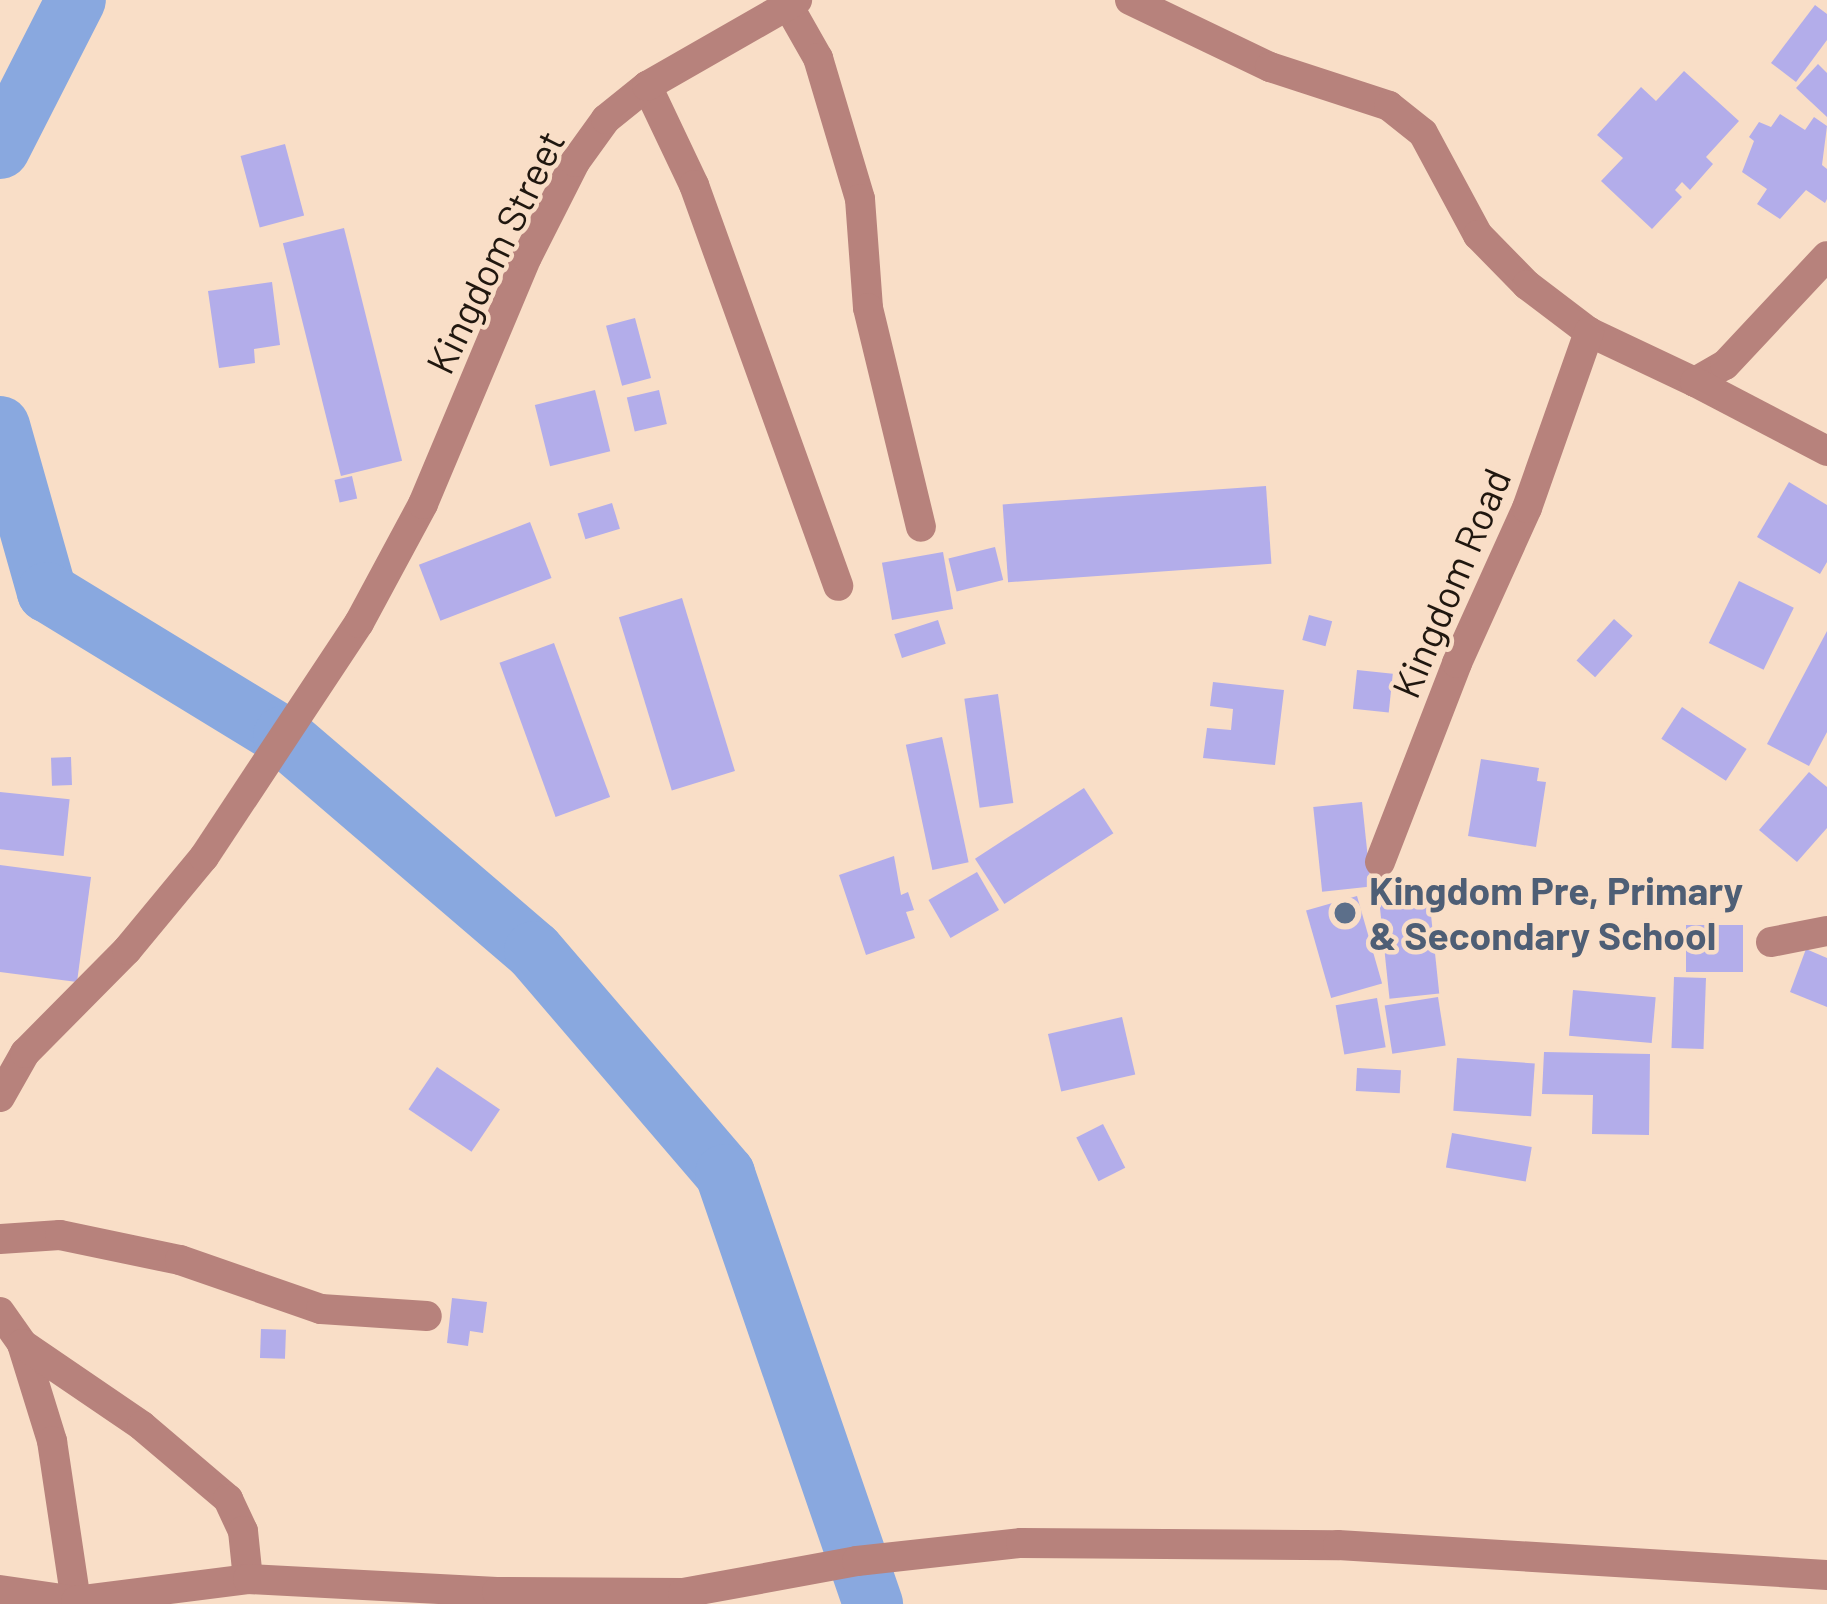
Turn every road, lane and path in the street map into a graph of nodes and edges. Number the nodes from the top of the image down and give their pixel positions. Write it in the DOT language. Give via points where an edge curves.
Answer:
graph roads {
  1 [pos="1130,0"];
  2 [pos="793,3"];
  3 [pos="647,86"];
  4 [pos="1827,256"];
  5 [pos="1589,332"];
  6 [pos="1695,382"];
  7 [pos="1827,451"];
  8 [pos="921,526"];
  9 [pos="838,586"];
  10 [pos="1380,862"];
  11 [pos="1827,931"];
  12 [pos="1771,942"];
  13 [pos="0,1097"];
  14 [pos="0,1239"];
  15 [pos="0,1312"];
  16 [pos="427,1316"];
  17 [pos="22,1344"];
  18 [pos="1827,1575"];
  19 [pos="248,1579"];
  20 [pos="0,1590"];
  21 [pos="90,1601"];
  1 -- 5 [label="street" via="1270,67 1390,106 1423,133 1478,235"];
  2 -- 3 [label="street, Kingdom Street"];
  2 -- 8 [label="street" via="860,199 868,308"];
  3 -- 9 [label="street" via="694,184"];
  3 -- 13 [label="street, Kingdom Street" via="606,118 574,162 423,504 358,622 203,857 127,950 25,1053"];
  4 -- 6 [label="street" via="1725,365"];
  5 -- 6 [label="street"];
  5 -- 10 [label="street, Kingdom Road" via="1527,508"];
  6 -- 7 [label="street"];
  11 -- 12 [label="street"];
  14 -- 16 [label="street" via="60,1235 180,1260 321,1309"];
  15 -- 17 [label="street"];
  17 -- 19 [label="street" via="142,1426 227,1499 243,1531"];
  17 -- 21 [label="street"];
  18 -- 19 [label="street" via="1338,1545 1021,1543 857,1561 682,1593"];
  19 -- 21 [label="street"];
  20 -- 21 [label="street"];
}
